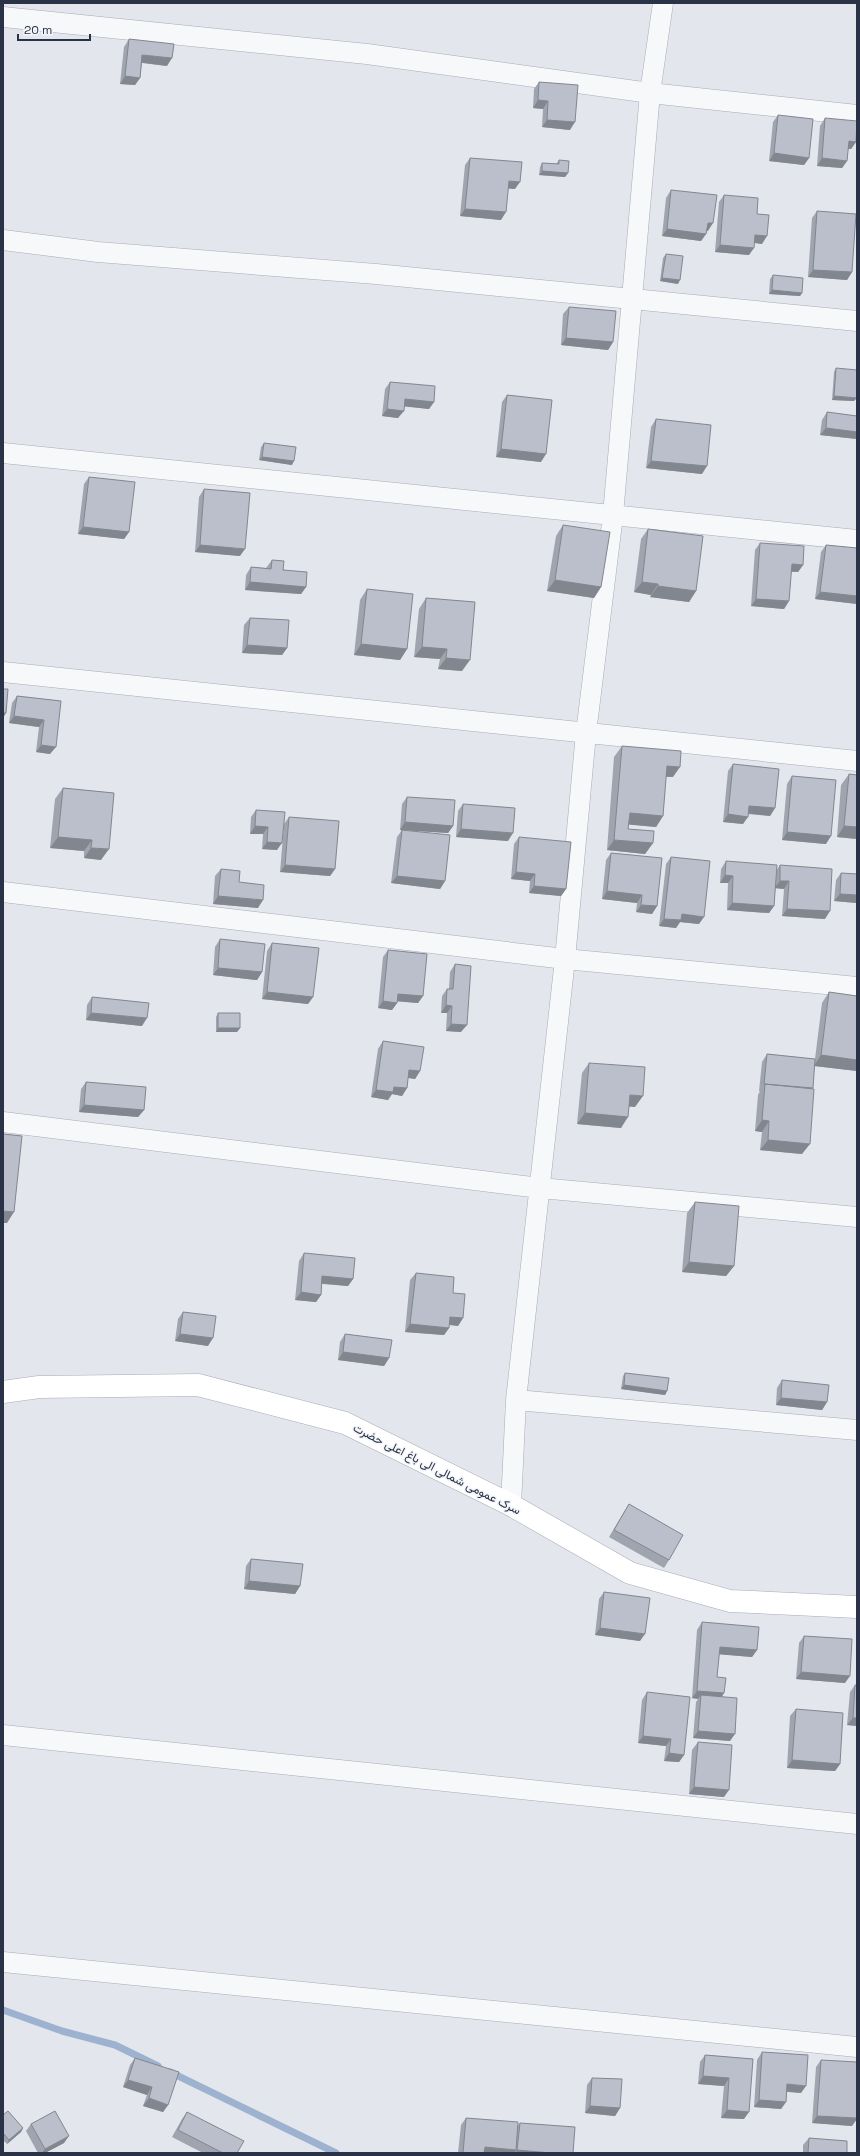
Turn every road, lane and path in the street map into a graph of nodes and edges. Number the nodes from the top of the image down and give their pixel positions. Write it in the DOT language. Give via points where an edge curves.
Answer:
graph roads {
  1 [pos="663,3"];
  2 [pos="3,17"];
  3 [pos="650,93"];
  4 [pos="857,114"];
  5 [pos="3,240"];
  6 [pos="631,298"];
  7 [pos="857,321"];
  8 [pos="3,453"];
  9 [pos="613,515"];
  10 [pos="857,540"];
  11 [pos="3,672"];
  12 [pos="586,733"];
  13 [pos="857,761"];
  14 [pos="3,892"];
  15 [pos="565,959"];
  16 [pos="857,987"];
  17 [pos="3,1122"];
  18 [pos="540,1188"];
  19 [pos="857,1217"];
  20 [pos="3,1392"];
  21 [pos="516,1400"];
  22 [pos="857,1430"];
  23 [pos="511,1505"];
  24 [pos="857,1607"];
  25 [pos="3,1735"];
  26 [pos="857,1824"];
  27 [pos="3,1962"];
  28 [pos="857,2047"];
  1 -- 3 [label="street"];
  2 -- 3 [label="street" via="367,54"];
  3 -- 4 [label="street"];
  3 -- 6 [label="street"];
  5 -- 6 [label="street" via="98,252"];
  6 -- 7 [label="street"];
  6 -- 9 [label="street"];
  8 -- 9 [label="street"];
  9 -- 10 [label="street"];
  9 -- 12 [label="street"];
  11 -- 12 [label="street"];
  12 -- 13 [label="street"];
  12 -- 15 [label="street"];
  14 -- 15 [label="street"];
  15 -- 16 [label="street"];
  15 -- 18 [label="street"];
  17 -- 18 [label="street"];
  18 -- 19 [label="street"];
  18 -- 21 [label="street"];
  20 -- 23 [label="street, سرک عمومی شمالی الی باغ اعلی حضرت" via="39,1387 198,1385 345,1423"];
  21 -- 22 [label="street"];
  21 -- 23 [label="street"];
  23 -- 24 [label="street, سرک عمومی شمالی الی باغ اعلی حضرت" via="630,1573 730,1601"];
  25 -- 26 [label="street"];
  27 -- 28 [label="street"];
}
